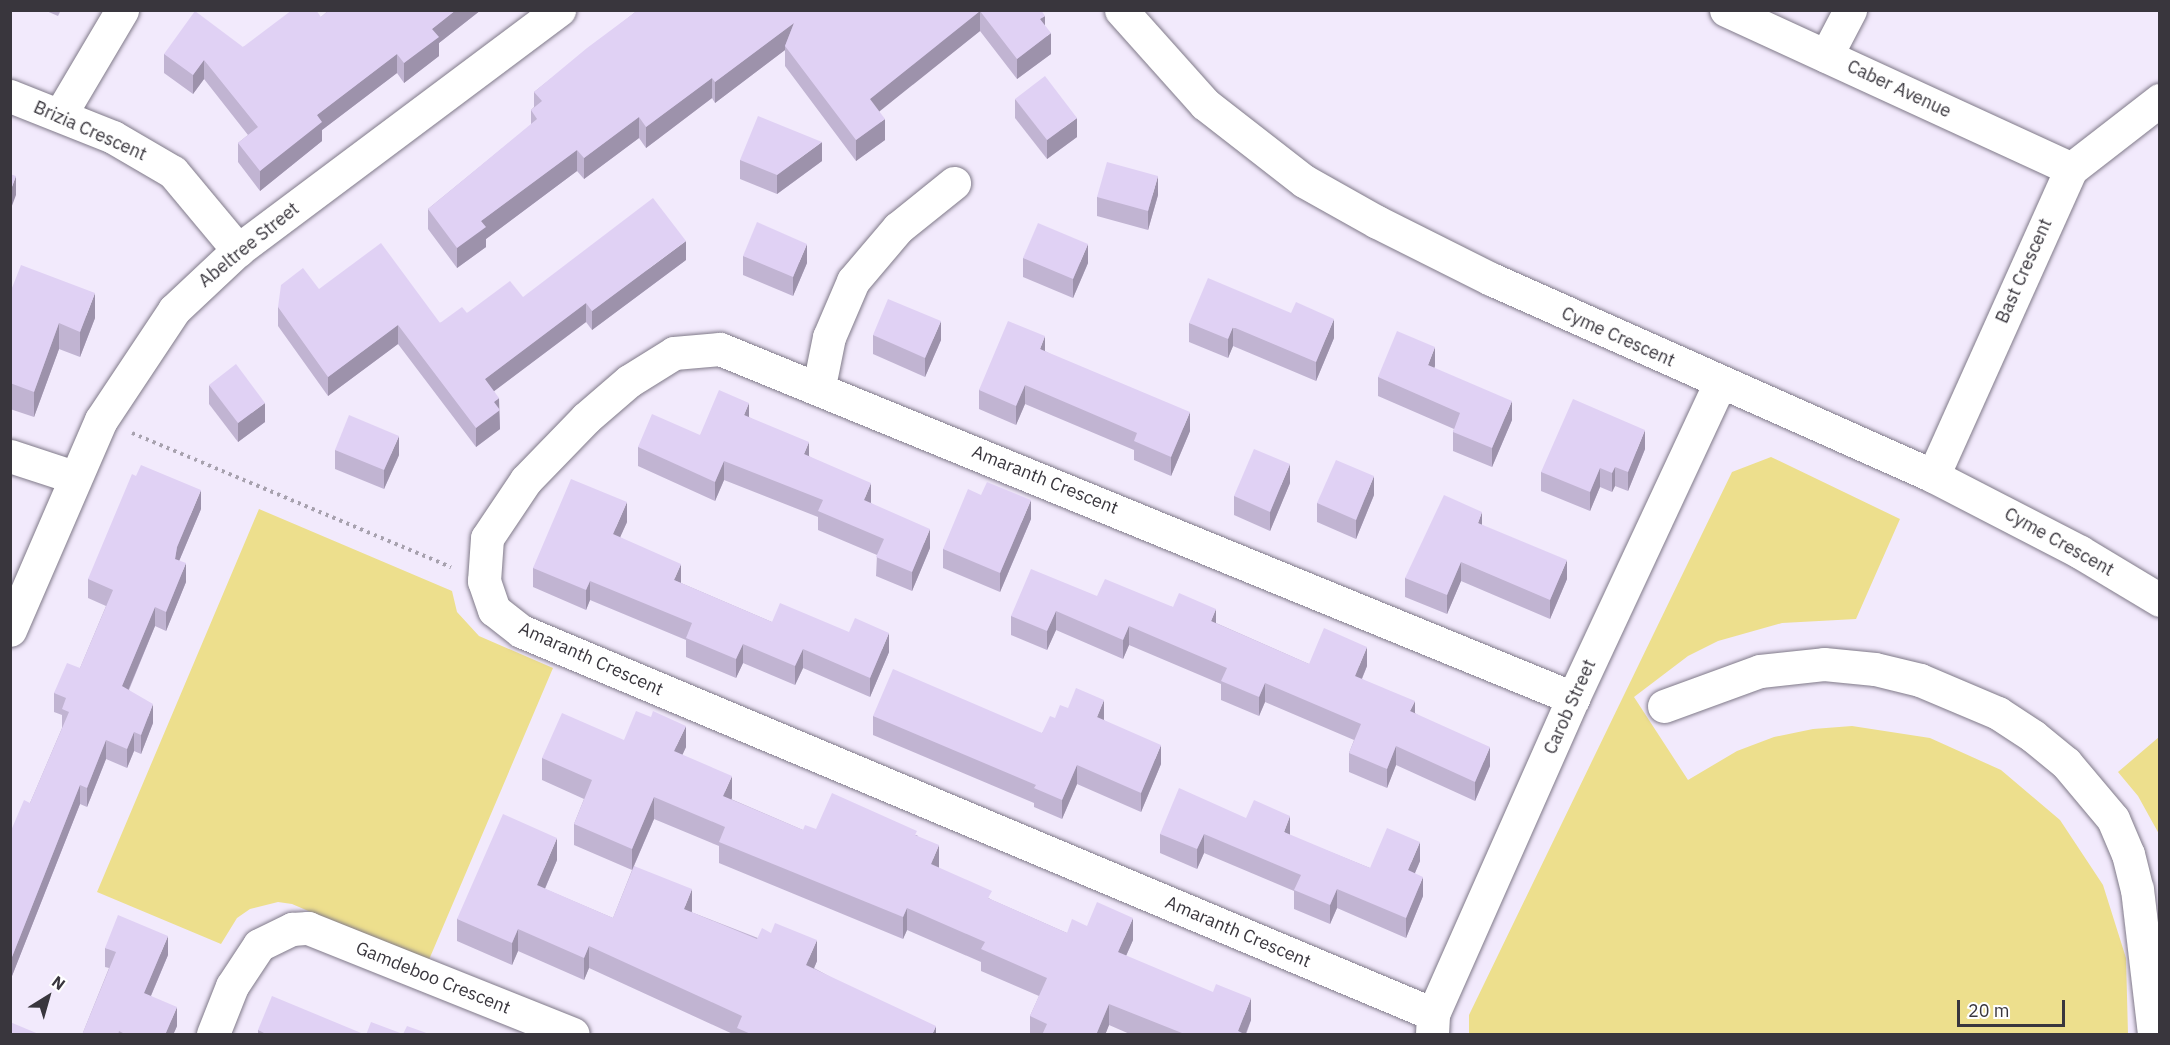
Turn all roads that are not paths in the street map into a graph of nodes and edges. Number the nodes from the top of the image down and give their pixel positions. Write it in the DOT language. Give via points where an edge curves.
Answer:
graph roads {
  1 [pos="122,10"];
  2 [pos="559,10"];
  3 [pos="1121,10"];
  4 [pos="1726,10"];
  5 [pos="1850,10"];
  6 [pos="1826,56"];
  7 [pos="10,96"];
  8 [pos="2160,100"];
  9 [pos="60,115"];
  10 [pos="2071,169"];
  11 [pos="954,183"];
  12 [pos="238,249"];
  13 [pos="1720,383"];
  14 [pos="819,386"];
  15 [pos="10,456"];
  16 [pos="1933,476"];
  17 [pos="74,477"];
  18 [pos="2160,600"];
  19 [pos="10,630"];
  20 [pos="1573,698"];
  21 [pos="1664,706"];
  22 [pos="1433,1024"];
  23 [pos="213,1035"];
  24 [pos="573,1035"];
  25 [pos="2154,1035"];
  1 -- 9 [label="street"];
  2 -- 12 [label="street, Abeltree Street"];
  3 -- 13 [label="street, Cyme Crescent" via="1204,104 1304,181 1481,274"];
  4 -- 6 [label="street, Caber Avenue"];
  5 -- 6 [label="street"];
  6 -- 10 [label="street, Caber Avenue"];
  7 -- 9 [label="street, Brizia Crescent"];
  8 -- 10 [label="street, Bast Crescent"];
  9 -- 12 [label="street, Brizia Crescent" via="143,152 173,172"];
  10 -- 16 [label="street, Bast Crescent"];
  11 -- 14 [label="street" via="898,228 853,281 829,337"];
  12 -- 17 [label="street, Abeltree Street" via="174,310 101,420"];
  13 -- 16 [label="street, Cyme Crescent"];
  13 -- 20 [label="street, Carob Street"];
  14 -- 20 [label="street, Amaranth Crescent"];
  14 -- 22 [label="street, Amaranth Crescent" via="720,349 674,352 620,389 526,480 487,538 484,581 494,610 521,631"];
  15 -- 17 [label="street"];
  16 -- 18 [label="street, Cyme Crescent" via="2080,552"];
  17 -- 19 [label="street, Abeltree Street"];
  20 -- 22 [label="street, Carob Street"];
  21 -- 25 [label="street" via="1760,671 1824,664 1875,669 1920,680 1998,713 2033,736 2066,763 2113,819 2128,854 2137,889"];
  23 -- 24 [label="street, Gamdeboo Crescent" via="245,962 259,945 292,929 308,928"];
}
